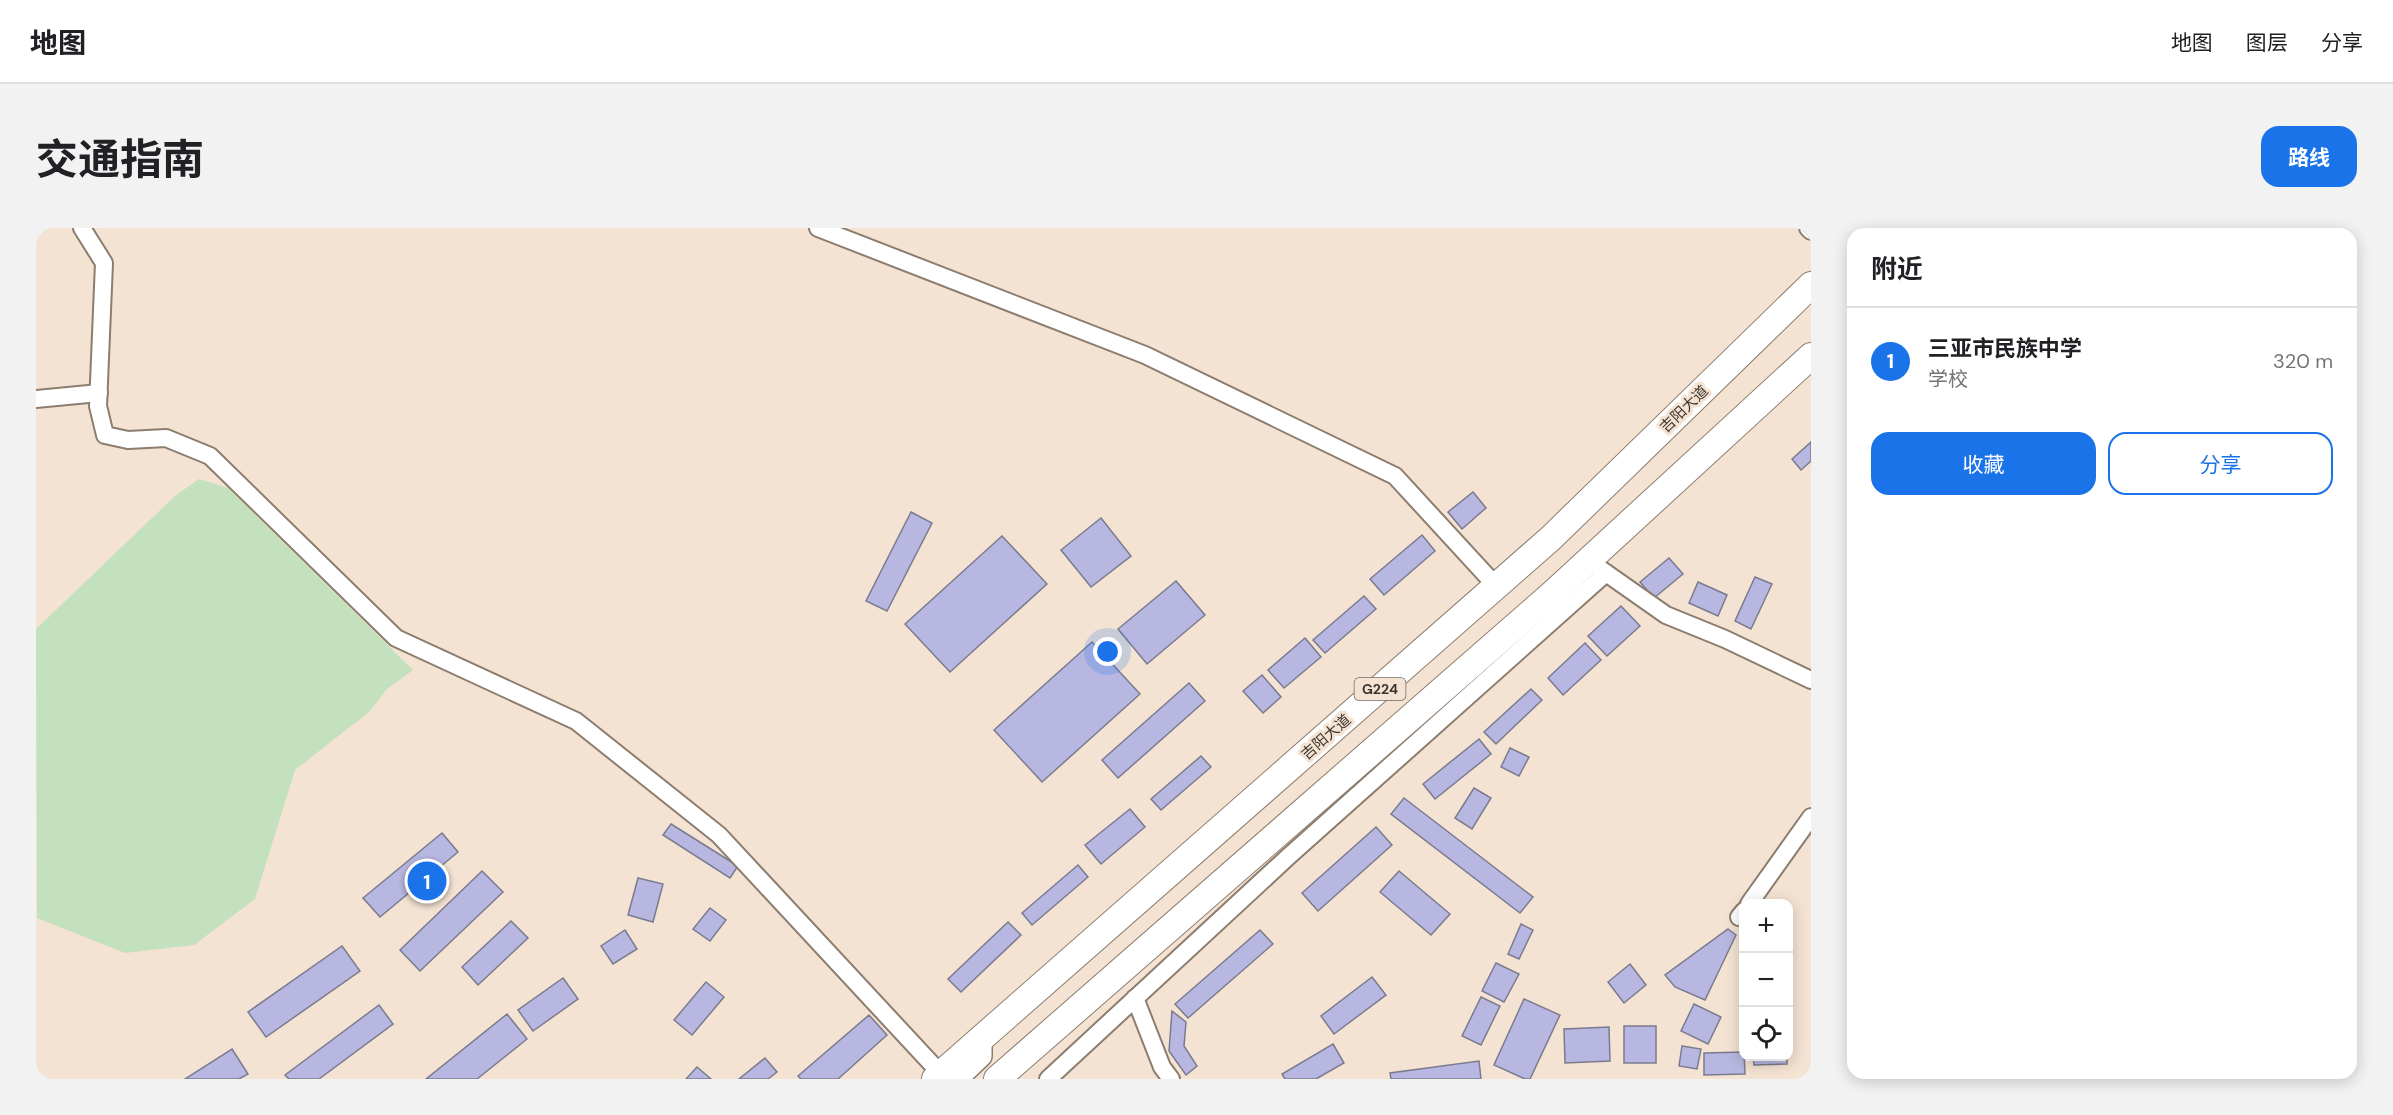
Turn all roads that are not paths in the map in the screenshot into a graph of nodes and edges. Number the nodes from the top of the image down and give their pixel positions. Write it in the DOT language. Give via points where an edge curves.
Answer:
graph roads {
  1 [pos="82,228"];
  2 [pos="818,228"];
  3 [pos="1808,228"];
  4 [pos="1811,231"];
  5 [pos="1811,285"];
  6 [pos="1811,356"];
  7 [pos="99,393"];
  8 [pos="36,399"];
  9 [pos="1597,567"];
  10 [pos="1497,587"];
  11 [pos="1811,680"];
  12 [pos="1811,817"];
  13 [pos="1752,899"];
  14 [pos="1136,998"];
  15 [pos="944,1077"];
  16 [pos="997,1079"];
  17 [pos="1048,1079"];
  18 [pos="1171,1079"];
  1 -- 7 [label="street" via="104,263"];
  2 -- 10 [label="street" via="1146,355 1395,476"];
  3 -- 4 [label="street"];
  5 -- 10 [label="highway, 吉阳大道 / G224"];
  6 -- 9 [label="highway, G224"];
  7 -- 8 [label="street"];
  7 -- 15 [label="street" via="105,435 128,440 166,438 210,456 396,638 576,721 710,828"];
  9 -- 11 [label="street" via="1666,615"];
  9 -- 14 [label="street"];
  9 -- 16 [label="highway, G224"];
  10 -- 15 [label="highway, 吉阳大道 / G224" via="981,1039"];
  12 -- 13 [label="street"];
  14 -- 17 [label="street"];
  14 -- 18 [label="street" via="1162,1067"];
}
